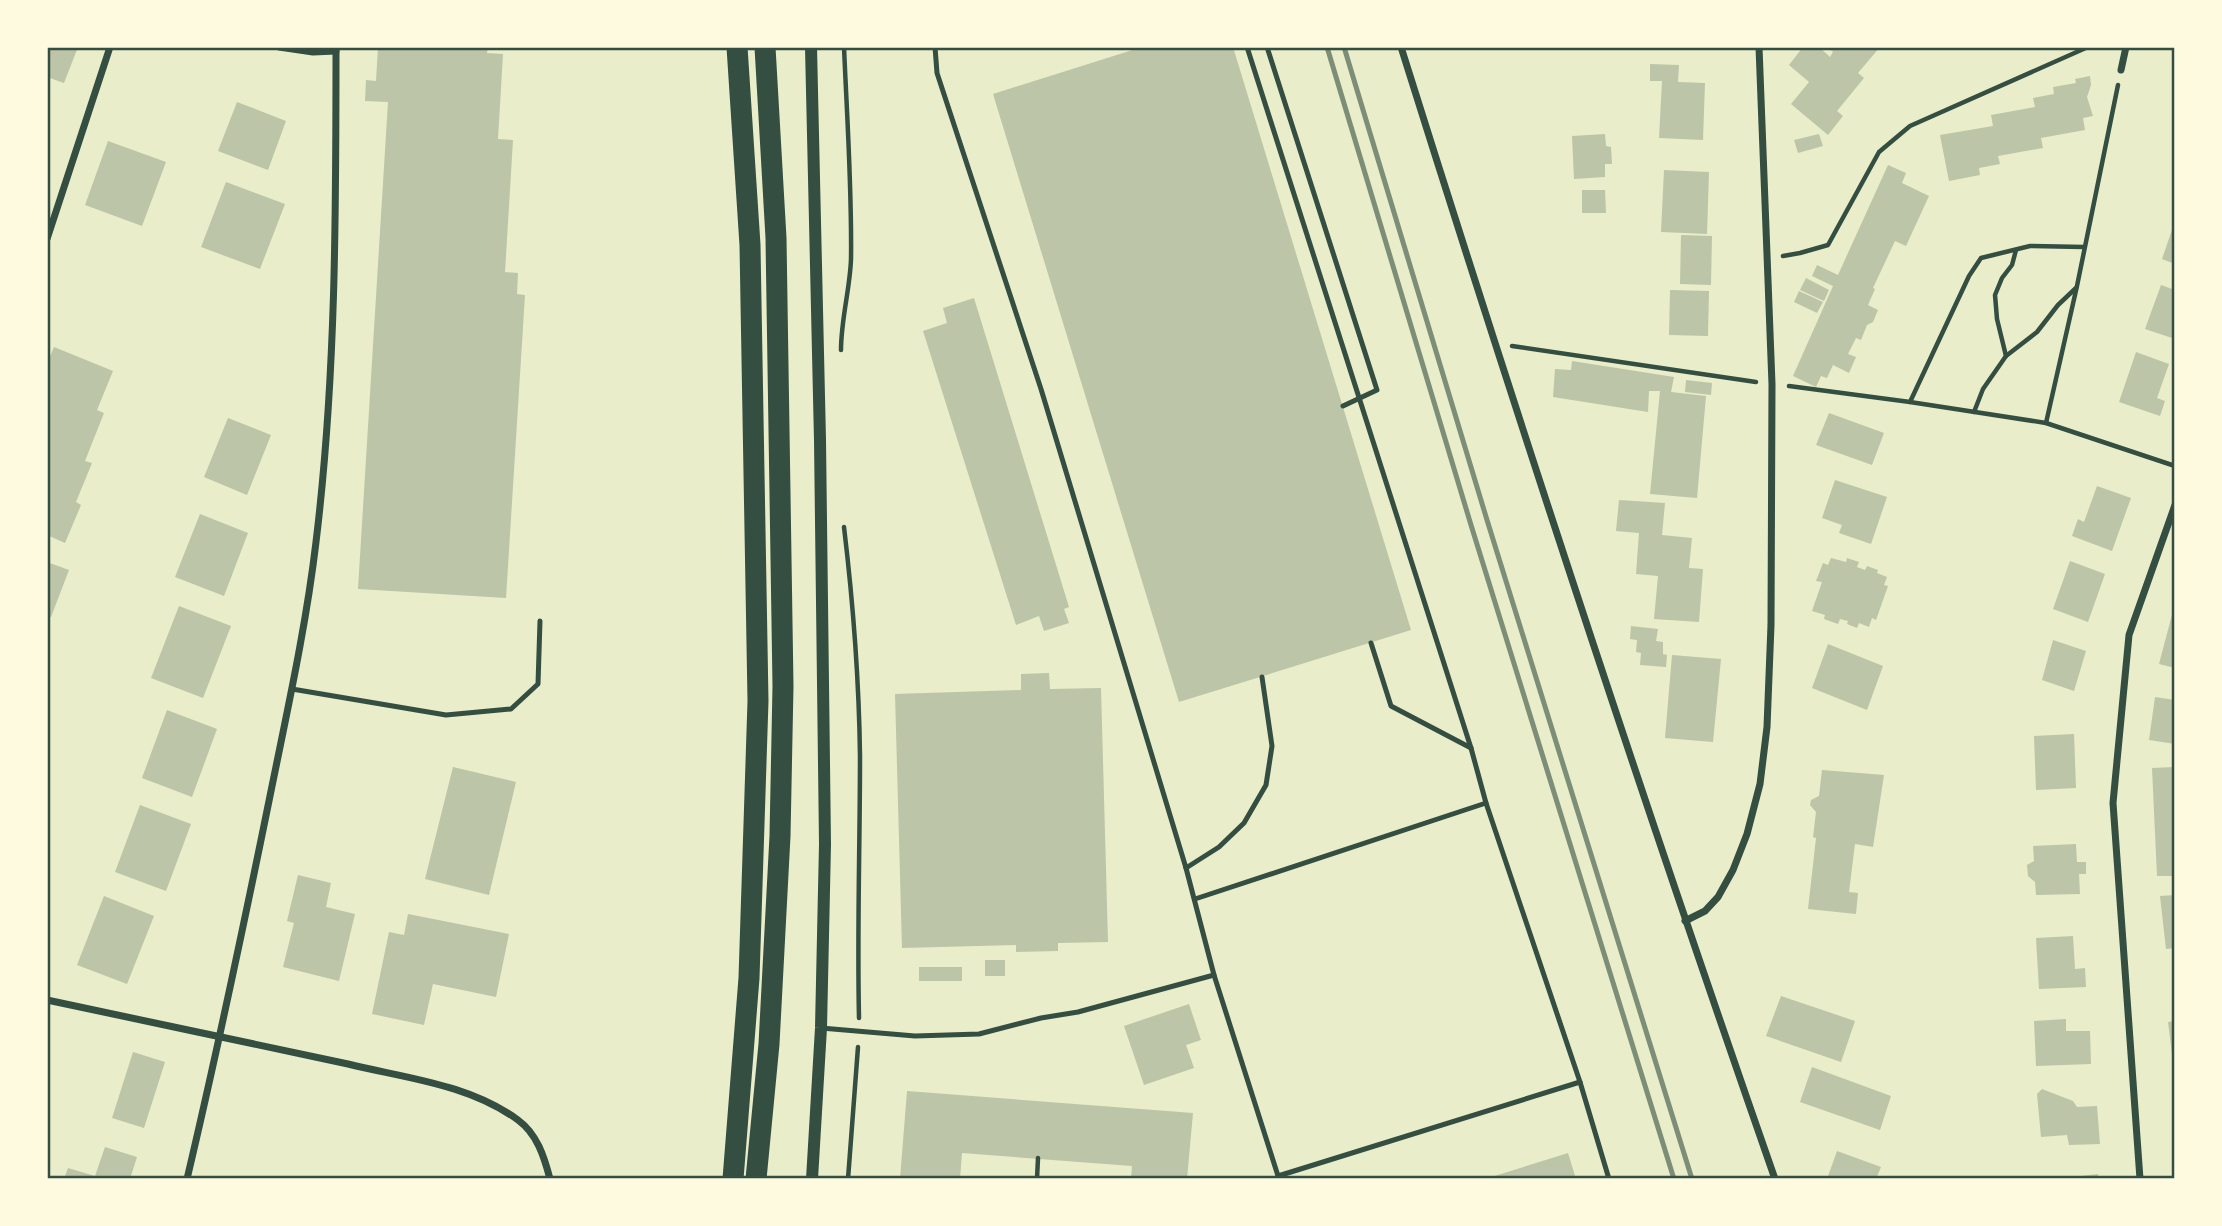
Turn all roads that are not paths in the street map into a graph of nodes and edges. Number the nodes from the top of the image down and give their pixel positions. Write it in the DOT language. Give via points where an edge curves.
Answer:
graph roads {
  1 [pos="110,47"];
  2 [pos="279,47"];
  3 [pos="737,47"];
  4 [pos="765,47"];
  5 [pos="935,47"];
  6 [pos="1247,47"];
  7 [pos="1267,47"];
  8 [pos="1401,47"];
  9 [pos="1759,47"];
  10 [pos="2126,47"];
  11 [pos="811,48"];
  12 [pos="336,49"];
  13 [pos="2121,70"];
  14 [pos="47,239"];
  15 [pos="1343,406"];
  16 [pos="2175,505"];
  17 [pos="540,621"];
  18 [pos="1371,643"];
  19 [pos="1262,677"];
  20 [pos="292,688"];
  21 [pos="1471,748"];
  22 [pos="1486,803"];
  23 [pos="1186,867"];
  24 [pos="1195,899"];
  25 [pos="1685,921"];
  26 [pos="1214,975"];
  27 [pos="47,1000"];
  28 [pos="821,1028"];
  29 [pos="221,1038"];
  30 [pos="1580,1082"];
  31 [pos="1279,1178"];
  32 [pos="187,1179"];
  33 [pos="550,1179"];
  34 [pos="733,1179"];
  35 [pos="756,1179"];
  36 [pos="812,1179"];
  37 [pos="1609,1179"];
  38 [pos="1775,1179"];
  39 [pos="2140,1179"];
  1 -- 14 [label="street"];
  2 -- 12 [label="street" via="313,52"];
  3 -- 34 [label="highway" via="750,246 758,701 749,978"];
  4 -- 35 [label="highway" via="776,238 783,686 778,877"];
  5 -- 23 [label="lane" via="937,73 1045,401"];
  6 -- 21 [label="lane"];
  7 -- 15 [label="lane" via="1377,390"];
  8 -- 25 [label="street"];
  9 -- 25 [label="street" via="1772,384 1767,727 1760,784 1733,870 1705,911"];
  10 -- 13 [label="street"];
  11 -- 28 [label="street" via="825,844"];
  12 -- 20 [label="street" via="329,385 316,540"];
  16 -- 39 [label="street" via="2129,635 2113,803"];
  17 -- 20 [label="lane" via="538,684 511,709 446,715"];
  18 -- 21 [label="lane" via="1391,706"];
  19 -- 23 [label="lane" via="1272,746 1266,785 1244,823 1219,847"];
  20 -- 29 [label="street"];
  21 -- 22 [label="lane"];
  22 -- 24 [label="lane"];
  22 -- 30 [label="lane"];
  23 -- 24 [label="lane"];
  24 -- 26 [label="lane"];
  25 -- 38 [label="street"];
  26 -- 28 [label="lane" via="1078,1013 979,1034 915,1036"];
  26 -- 31 [label="lane"];
  27 -- 29 [label="street"];
  28 -- 36 [label="street"];
  29 -- 32 [label="street"];
  29 -- 33 [label="street" via="465,1091 503,1110 534,1136"];
  30 -- 31 [label="lane"];
  30 -- 37 [label="lane"];
}
